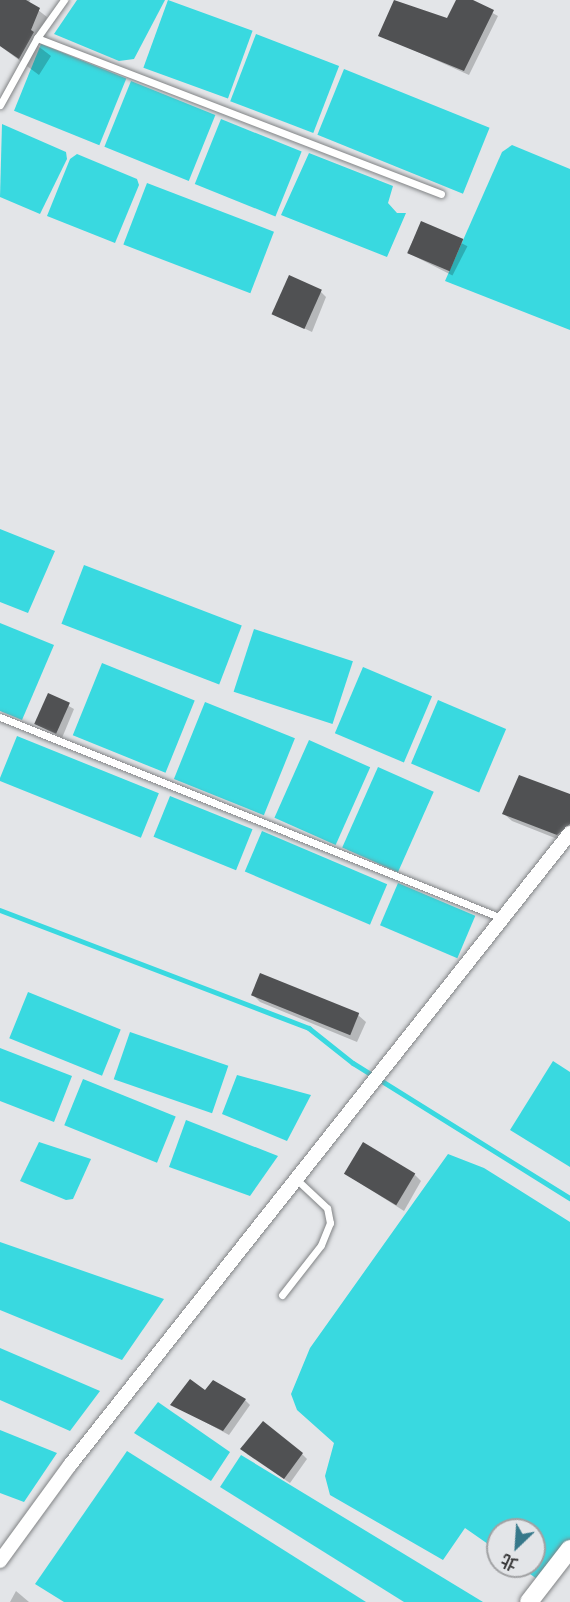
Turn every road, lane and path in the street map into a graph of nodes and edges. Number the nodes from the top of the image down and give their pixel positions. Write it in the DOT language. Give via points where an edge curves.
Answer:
graph roads {
  1 [pos="64,0"];
  2 [pos="37,38"];
  3 [pos="0,105"];
  4 [pos="441,194"];
  5 [pos="0,717"];
  6 [pos="570,833"];
  7 [pos="504,919"];
  8 [pos="296,1179"];
  9 [pos="282,1295"];
  10 [pos="570,1549"];
  11 [pos="0,1561"];
  12 [pos="529,1602"];
  1 -- 2 [label="lane"];
  2 -- 3 [label="lane"];
  2 -- 4 [label="lane"];
  5 -- 7 [label="lane"];
  6 -- 7 [label="street"];
  7 -- 8 [label="street"];
  8 -- 9 [label="lane" via="327,1208 330,1223 321,1245"];
  8 -- 11 [label="street"];
  10 -- 12 [label="street"];
}
